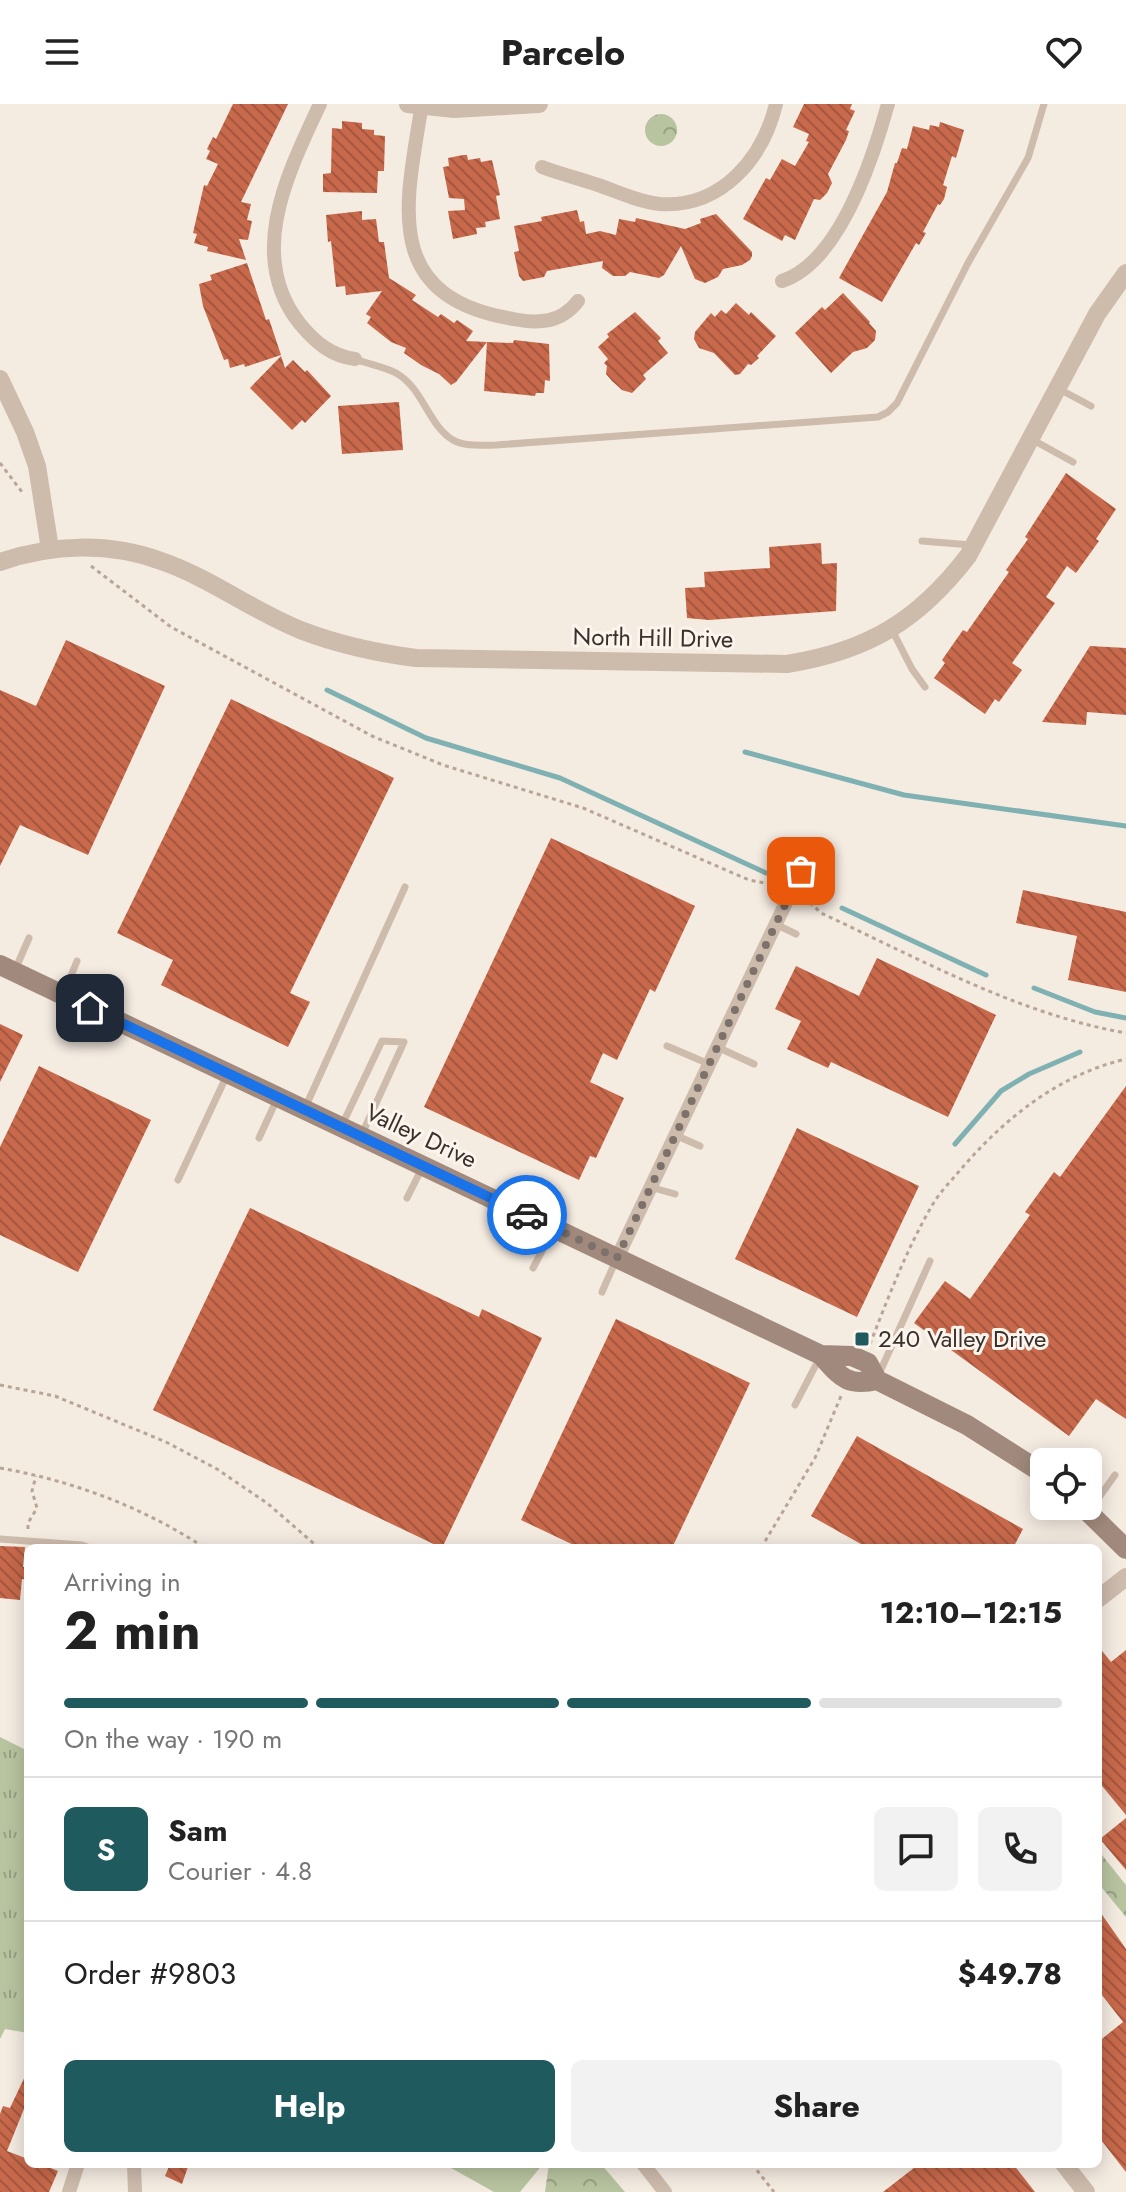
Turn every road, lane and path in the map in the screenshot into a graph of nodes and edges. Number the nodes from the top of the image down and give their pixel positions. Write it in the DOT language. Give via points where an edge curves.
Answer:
graph roads {
  1 [pos="320,104"];
  2 [pos="417,104"];
  3 [pos="539,104"];
  4 [pos="776,104"];
  5 [pos="888,104"];
  6 [pos="1044,104"];
  7 [pos="542,167"];
  8 [pos="1126,273"];
  9 [pos="782,281"];
  10 [pos="578,301"];
  11 [pos="355,359"];
  12 [pos="0,379"];
  13 [pos="1057,388"];
  14 [pos="1091,406"];
  15 [pos="1031,439"];
  16 [pos="1073,462"];
  17 [pos="0,463"];
  18 [pos="27,498"];
  19 [pos="922,541"];
  20 [pos="973,545"];
  21 [pos="50,549"];
  22 [pos="0,562"];
  23 [pos="91,566"];
  24 [pos="892,630"];
  25 [pos="925,687"];
  26 [pos="801,871"];
  27 [pos="831,878"];
  28 [pos="405,887"];
  29 [pos="791,891"];
  30 [pos="775,924"];
  31 [pos="796,934"];
  32 [pos="29,938"];
  33 [pos="77,961"];
  34 [pos="7,968"];
  35 [pos="63,995"];
  36 [pos="1126,1033"];
  37 [pos="667,1046"];
  38 [pos="717,1047"];
  39 [pos="1126,1059"];
  40 [pos="709,1064"];
  41 [pos="754,1064"];
  42 [pos="228,1073"];
  43 [pos="278,1097"];
  44 [pos="304,1110"];
  45 [pos="341,1127"];
  46 [pos="675,1135"];
  47 [pos="361,1136"];
  48 [pos="259,1138"];
  49 [pos="700,1146"];
  50 [pos="423,1166"];
  51 [pos="178,1180"];
  52 [pos="650,1187"];
  53 [pos="675,1194"];
  54 [pos="407,1198"];
  55 [pos="554,1228"];
  56 [pos="617,1258"];
  57 [pos="930,1261"];
  58 [pos="533,1268"];
  59 [pos="602,1292"];
  60 [pos="870,1344"];
  61 [pos="821,1355"];
  62 [pos="877,1380"];
  63 [pos="0,1385"];
  64 [pos="843,1391"];
  65 [pos="795,1405"];
  66 [pos="1030,1465"];
  67 [pos="0,1468"];
  68 [pos="37,1475"];
  69 [pos="1115,1475"];
  70 [pos="1102,1490"];
  71 [pos="1098,1520"];
  72 [pos="0,1539"];
  73 [pos="1123,1540"];
  74 [pos="29,1541"];
  75 [pos="69,1544"];
  76 [pos="198,1544"];
  77 [pos="314,1544"];
  78 [pos="763,1544"];
  79 [pos="1126,1577"];
  80 [pos="1102,1596"];
  81 [pos="77,2168"];
  82 [pos="134,2168"];
  83 [pos="646,2168"];
  84 [pos="755,2168"];
  85 [pos="1067,2168"];
  86 [pos="69,2192"];
  87 [pos="135,2192"];
  88 [pos="665,2192"];
  89 [pos="774,2192"];
  90 [pos="1086,2192"];
  1 -- 11 [label="street" via="277,209 275,253 294,316 333,354"];
  2 -- 3 [label="street" via="465,109"];
  2 -- 10 [label="street" via="407,220 413,251 430,279 476,310 519,320 556,320"];
  4 -- 7 [label="street" via="765,139 746,168 717,191 683,203 646,202"];
  5 -- 9 [label="street" via="848,211 814,263"];
  6 -- 11 [label="lane" via="1028,158 897,403 878,417 467,444 446,433 396,373"];
  8 -- 13 [label="street, North Hill Drive"];
  12 -- 21 [label="street" via="37,466"];
  13 -- 14 [label="lane"];
  13 -- 15 [label="street, North Hill Drive"];
  15 -- 16 [label="lane"];
  15 -- 20 [label="street, North Hill Drive"];
  17 -- 18 [label="path"];
  19 -- 20 [label="lane"];
  20 -- 24 [label="street, North Hill Drive" via="948,583"];
  21 -- 22 [label="street, North Hill Drive"];
  21 -- 24 [label="street, North Hill Drive" via="109,548 163,561 303,631 377,653 416,658 787,664 835,655"];
  23 -- 29 [label="path" via="171,627 372,736 443,765 583,808 749,880"];
  24 -- 25 [label="lane"];
  26 -- 27 [label="lane"];
  26 -- 29 [label="street"];
  28 -- 44 [label="lane"];
  29 -- 30 [label="street"];
  29 -- 36 [label="path" via="821,913 1006,999"];
  30 -- 31 [label="lane"];
  30 -- 38 [label="street"];
  32 -- 34 [label="lane"];
  33 -- 35 [label="lane"];
  34 -- 35 [label="main road, Valley Drive"];
  35 -- 42 [label="main road, Valley Drive"];
  37 -- 40 [label="lane"];
  38 -- 40 [label="street"];
  38 -- 41 [label="lane"];
  39 -- 60 [label="path" via="1087,1069 988,1137 932,1205"];
  40 -- 46 [label="street"];
  42 -- 43 [label="main road, Valley Drive"];
  42 -- 51 [label="lane"];
  43 -- 44 [label="main road, Valley Drive"];
  43 -- 48 [label="lane"];
  44 -- 45 [label="main road, Valley Drive"];
  45 -- 47 [label="main road, Valley Drive"];
  45 -- 47 [label="lane" via="382,1041 404,1042"];
  46 -- 49 [label="lane"];
  46 -- 52 [label="street"];
  47 -- 50 [label="main road, Valley Drive"];
  50 -- 54 [label="lane"];
  50 -- 55 [label="main road, Valley Drive"];
  52 -- 53 [label="lane"];
  52 -- 56 [label="street"];
  55 -- 56 [label="main road, Valley Drive"];
  55 -- 58 [label="lane"];
  56 -- 59 [label="lane"];
  56 -- 61 [label="main road, Valley Drive"];
  57 -- 62 [label="lane"];
  61 -- 62 [label="main road, Valley Drive" via="852,1356 868,1363"];
  61 -- 65 [label="lane"];
  62 -- 66 [label="main road, Valley Drive" via="967,1425"];
  63 -- 77 [label="path" via="55,1396 166,1442 267,1503"];
  64 -- 78 [label="path" via="815,1458"];
  67 -- 68 [label="path"];
  68 -- 74 [label="path"];
  68 -- 76 [label="path" via="96,1492"];
  69 -- 70 [label="lane"];
  71 -- 73 [label="main road"];
  72 -- 74 [label="lane"];
  74 -- 75 [label="lane"];
  79 -- 80 [label="street"];
  81 -- 86 [label="street"];
  82 -- 87 [label="street"];
  83 -- 88 [label="street"];
  84 -- 89 [label="path"];
  85 -- 90 [label="street"];
}
